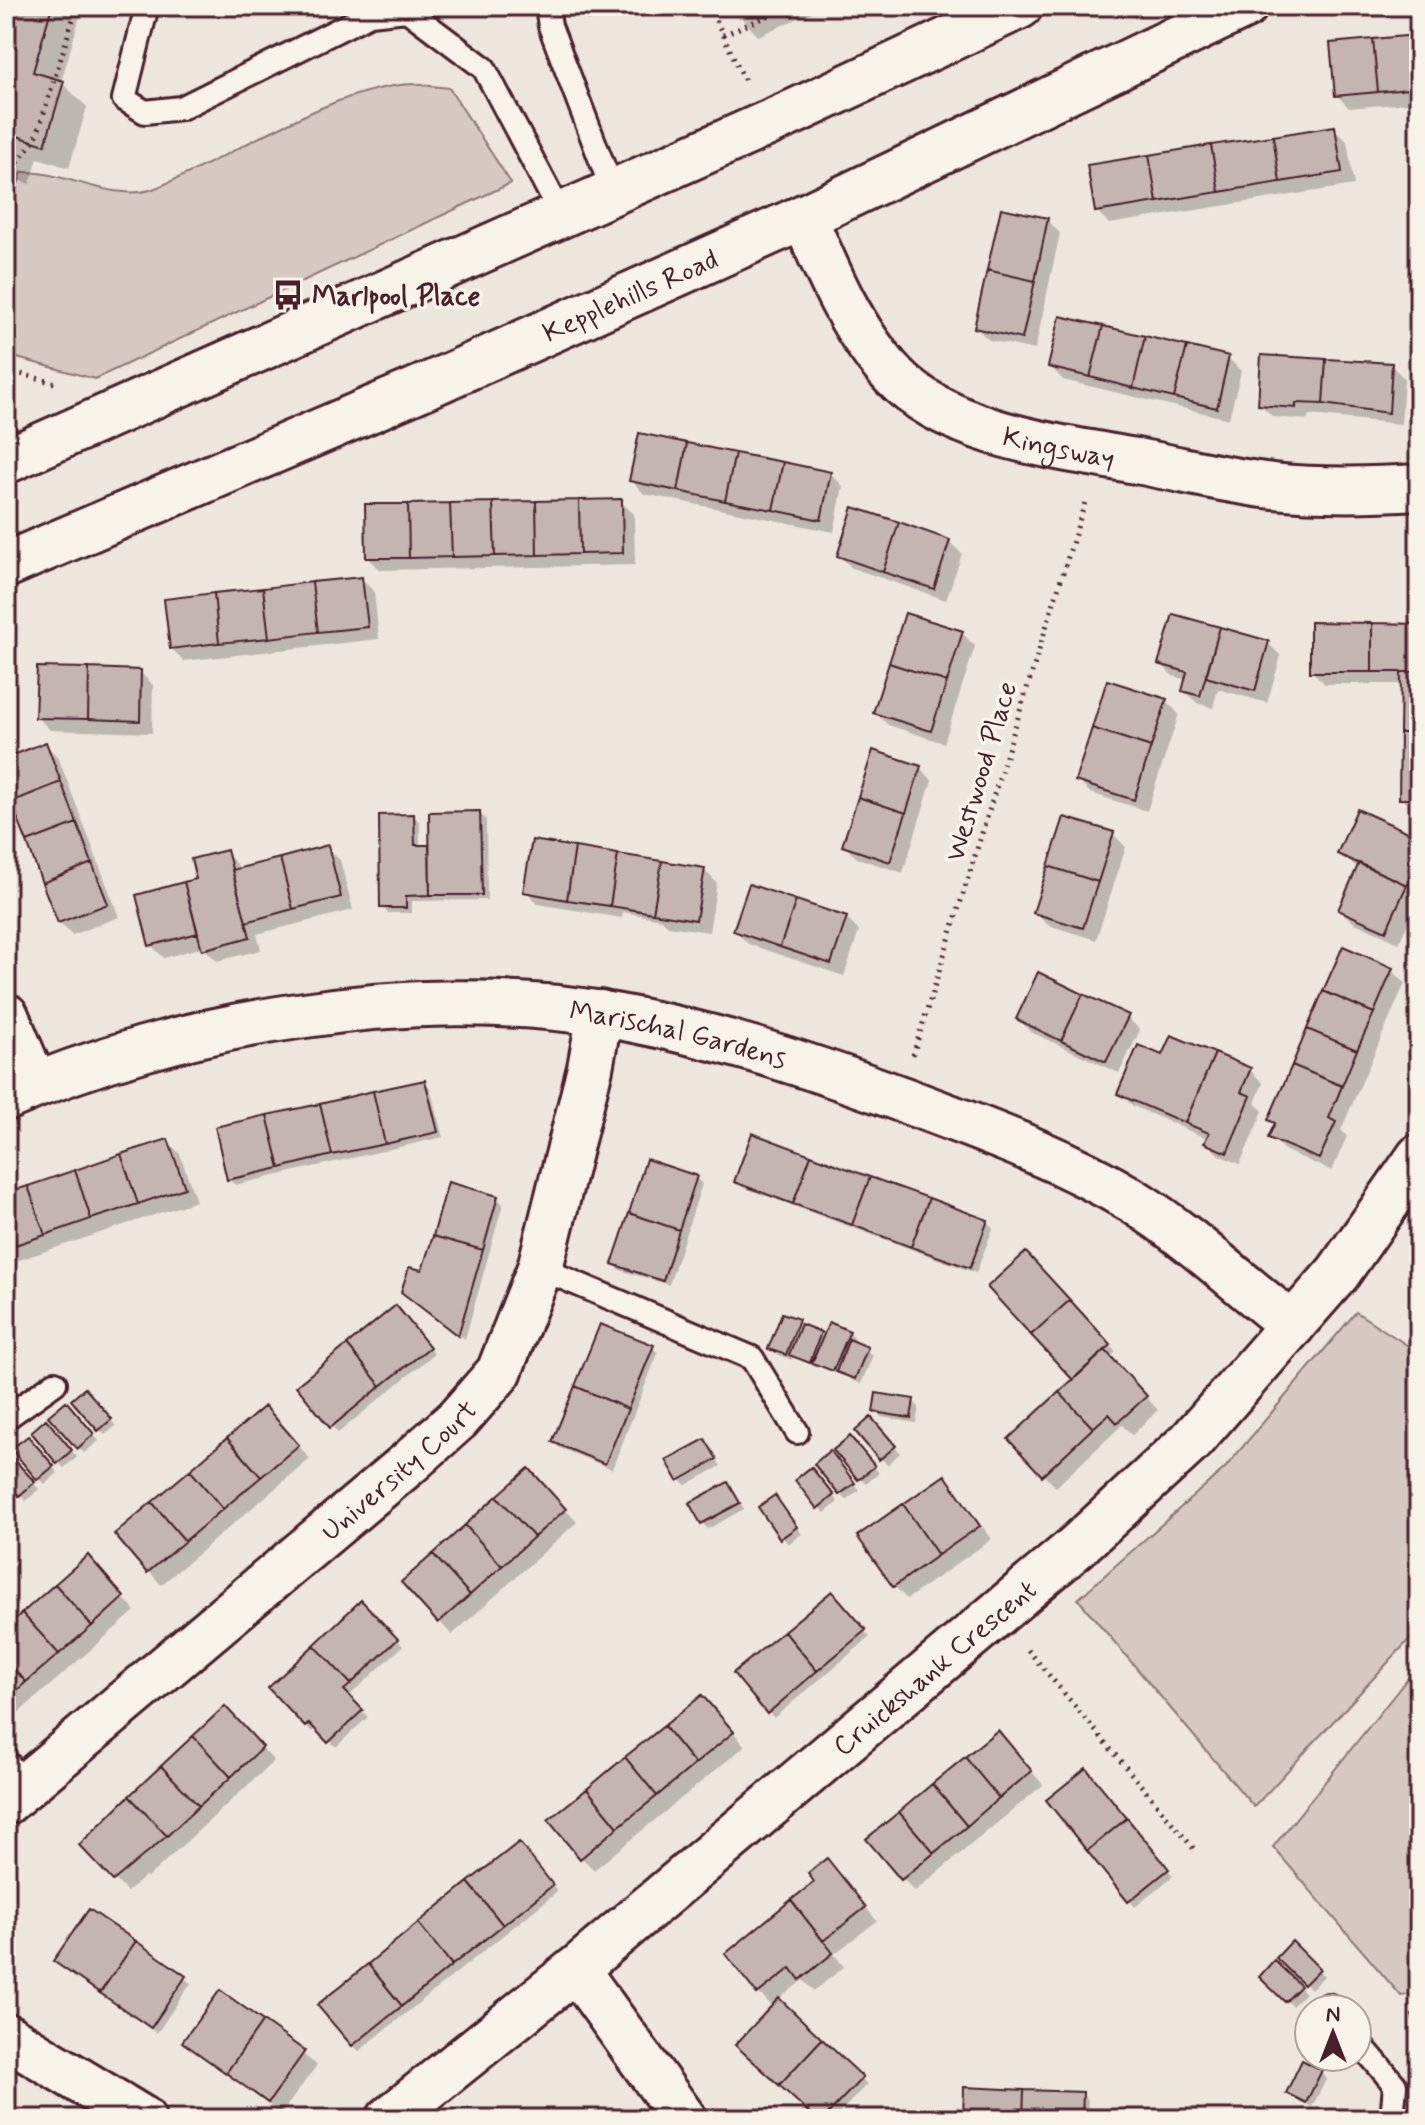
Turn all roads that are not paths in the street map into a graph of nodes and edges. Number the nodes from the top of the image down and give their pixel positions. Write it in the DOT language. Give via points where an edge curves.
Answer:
graph roads {
  1 [pos="147,6"];
  2 [pos="547,6"];
  3 [pos="1020,6"];
  4 [pos="1245,6"];
  5 [pos="613,192"];
  6 [pos="561,214"];
  7 [pos="804,217"];
  8 [pos="6,461"];
  9 [pos="1419,487"];
  10 [pos="6,565"];
  11 [pos="600,1013"];
  12 [pos="6,1016"];
  13 [pos="21,1091"];
  14 [pos="1419,1157"];
  15 [pos="540,1268"];
  16 [pos="1293,1325"];
  17 [pos="55,1383"];
  18 [pos="6,1418"];
  19 [pos="797,1432"];
  20 [pos="13,1783"];
  21 [pos="576,1969"];
  22 [pos="6,2036"];
  23 [pos="1373,2059"];
  24 [pos="143,2119"];
  25 [pos="389,2119"];
  26 [pos="684,2119"];
  27 [pos="1392,2119"];
  1 -- 6 [label="lane" via="124,99 145,112 181,108 370,14 407,10 484,68"];
  2 -- 5 [label="lane"];
  3 -- 5 [label="street"];
  4 -- 7 [label="street, Kepplehills Road"];
  5 -- 6 [label="street"];
  6 -- 8 [label="street"];
  7 -- 9 [label="street, Kingsway" via="850,315 894,377 929,403 971,422 1099,456 1273,486"];
  7 -- 10 [label="street, Kepplehills Road"];
  11 -- 13 [label="street, Marischal Gardens" via="491,1004 323,1010 185,1038"];
  11 -- 15 [label="street, University Court"];
  11 -- 16 [label="street, Marischal Gardens" via="789,1058 1024,1145 1090,1177 1182,1235"];
  12 -- 13 [label="street"];
  14 -- 16 [label="street, Cruickshank Crescent" via="1363,1240"];
  15 -- 19 [label="lane" via="752,1358"];
  15 -- 20 [label="street, University Court" via="499,1372 458,1419"];
  16 -- 21 [label="street, Cruickshank Crescent" via="1190,1442 1075,1548"];
  17 -- 18 [label="lane"];
  21 -- 25 [label="street, Cruickshank Crescent"];
  21 -- 26 [label="street"];
  22 -- 24 [label="street"];
  23 -- 27 [label="lane" via="1395,2085"];
}
